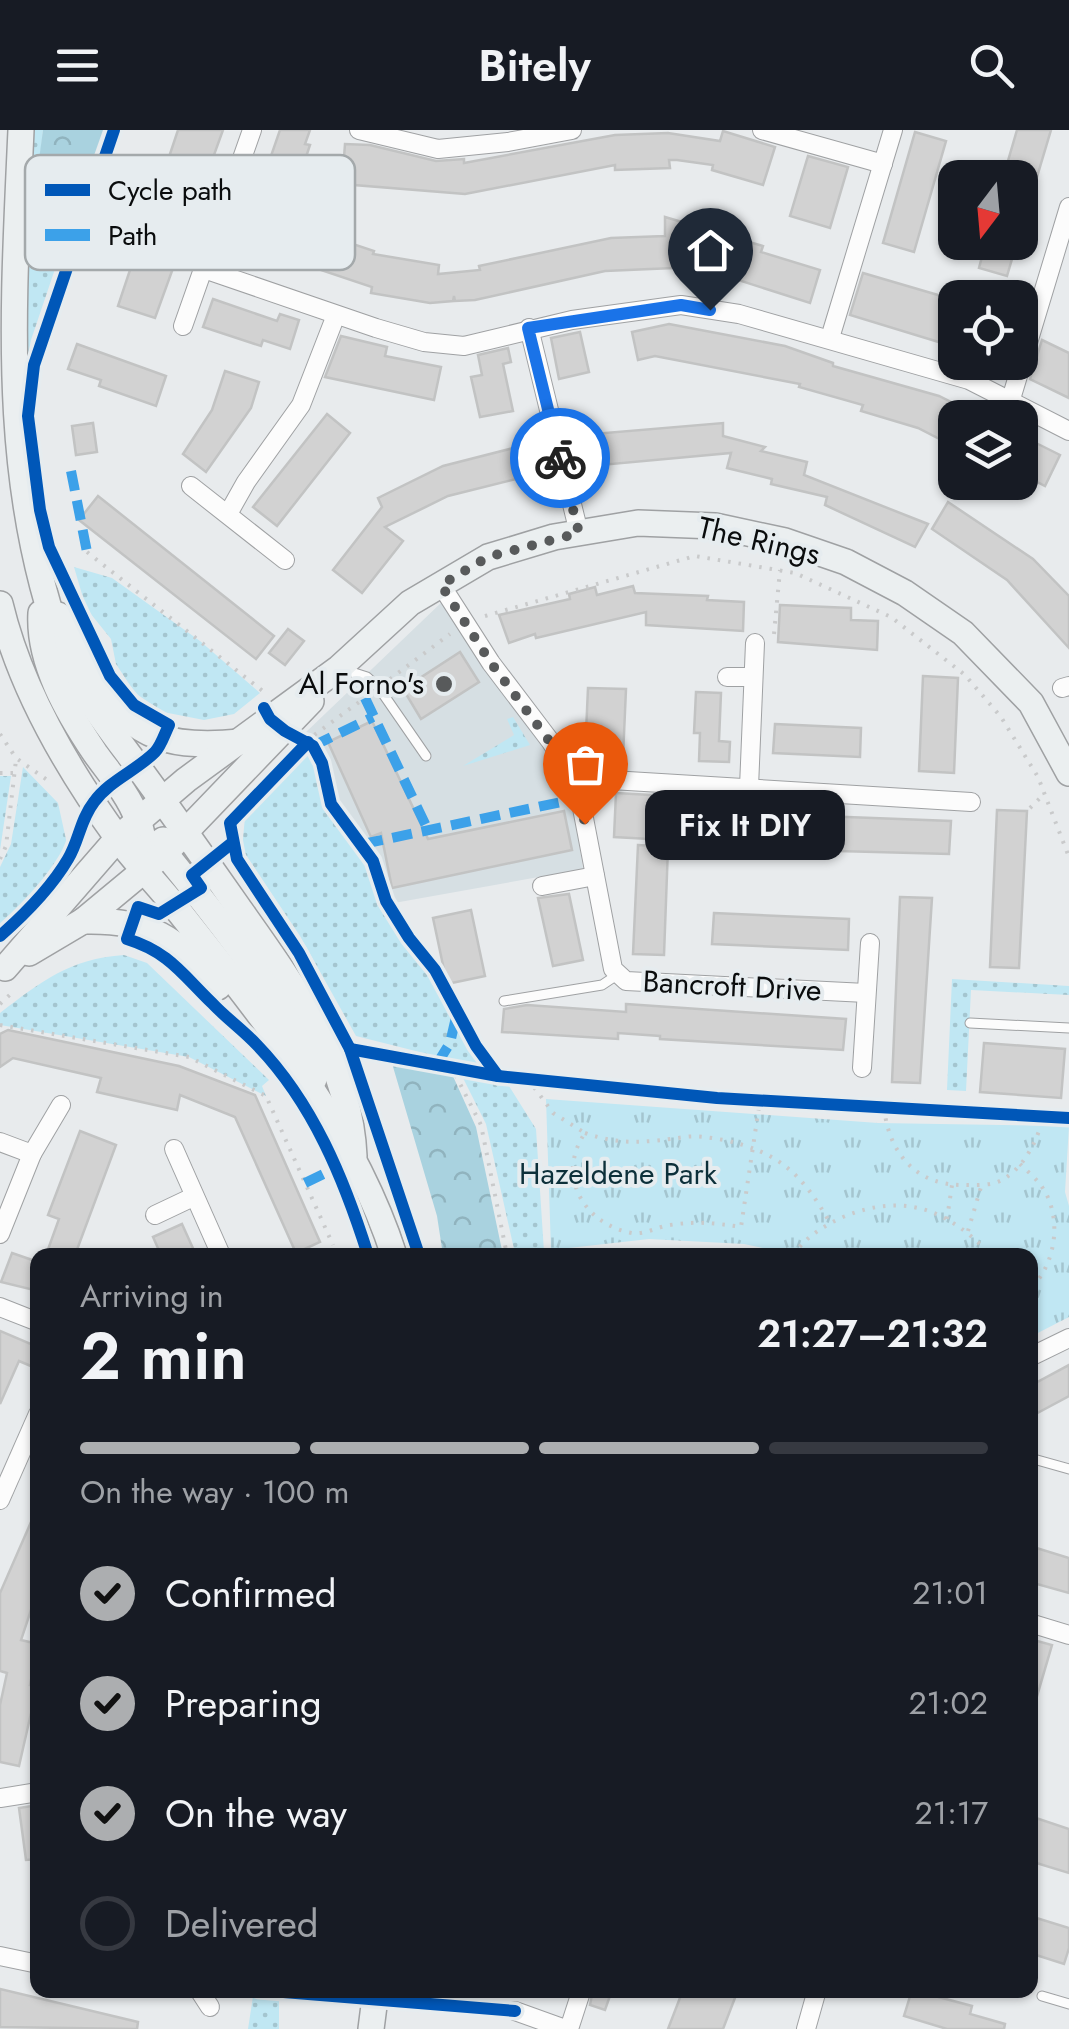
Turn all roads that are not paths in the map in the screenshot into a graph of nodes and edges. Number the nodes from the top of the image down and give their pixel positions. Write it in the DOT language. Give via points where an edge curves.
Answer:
graph roads {
  1 [pos="22,130"];
  2 [pos="252,130"];
  3 [pos="358,130"];
  4 [pos="572,130"];
  5 [pos="762,130"];
  6 [pos="893,130"];
  7 [pos="243,155"];
  8 [pos="883,164"];
  9 [pos="1069,207"];
  10 [pos="1066,228"];
  11 [pos="204,270"];
  12 [pos="207,270"];
  13 [pos="336,315"];
  14 [pos="184,326"];
  15 [pos="528,328"];
  16 [pos="830,338"];
  17 [pos="1011,399"];
  18 [pos="1069,431"];
  19 [pos="191,486"];
  20 [pos="228,514"];
  21 [pos="579,533"];
  22 [pos="286,560"];
  23 [pos="441,585"];
  24 [pos="42,597"];
  25 [pos="0,604"];
  26 [pos="755,643"];
  27 [pos="339,668"];
  28 [pos="727,677"];
  29 [pos="753,678"];
  30 [pos="240,742"];
  31 [pos="426,756"];
  32 [pos="1069,773"];
  33 [pos="577,782"];
  34 [pos="749,788"];
  35 [pos="971,802"];
  36 [pos="154,836"];
  37 [pos="595,876"];
  38 [pos="542,886"];
  39 [pos="83,921"];
  40 [pos="870,943"];
  41 [pos="2,970"];
  42 [pos="619,974"];
  43 [pos="866,993"];
  44 [pos="504,1001"];
  45 [pos="970,1023"];
  46 [pos="1069,1028"];
  47 [pos="273,1037"];
  48 [pos="862,1068"];
  49 [pos="61,1106"];
  50 [pos="325,1109"];
  51 [pos="0,1142"];
  52 [pos="174,1148"];
  53 [pos="32,1154"];
  54 [pos="354,1156"];
  55 [pos="193,1197"];
  56 [pos="155,1215"];
  57 [pos="0,1234"];
  58 [pos="218,1248"];
  59 [pos="392,1248"];
  60 [pos="0,1307"];
  61 [pos="30,1319"];
  62 [pos="1069,1338"];
  63 [pos="1038,1353"];
  64 [pos="30,1432"];
  65 [pos="1038,1460"];
  66 [pos="1069,1469"];
  67 [pos="0,1500"];
  68 [pos="1038,1625"];
  69 [pos="1069,1635"];
  70 [pos="30,1793"];
  71 [pos="0,1798"];
  72 [pos="0,1956"];
  73 [pos="30,1962"];
  74 [pos="1042,1996"];
  75 [pos="204,1998"];
  76 [pos="375,1998"];
  77 [pos="579,1998"];
  78 [pos="815,1998"];
  79 [pos="1069,2004"];
  80 [pos="210,2007"];
  81 [pos="516,2012"];
  82 [pos="371,2028"];
  83 [pos="567,2029"];
  84 [pos="806,2029"];
  1 -- 24 [label="street" via="9,393 22,524"];
  2 -- 7 [label="street"];
  3 -- 4 [label="street" via="438,148"];
  5 -- 8 [label="street"];
  6 -- 8 [label="street"];
  8 -- 16 [label="street"];
  9 -- 10 [label="street"];
  10 -- 17 [label="street"];
  11 -- 14 [label="street"];
  12 -- 13 [label="street"];
  13 -- 15 [label="street" via="424,342 464,346"];
  13 -- 20 [label="street" via="302,406"];
  15 -- 16 [label="street" via="681,305"];
  15 -- 21 [label="street"];
  16 -- 17 [label="street"];
  17 -- 18 [label="street"];
  19 -- 20 [label="street"];
  20 -- 22 [label="street"];
  21 -- 23 [label="street, The Rings" via="488,557"];
  21 -- 32 [label="street, The Rings" via="638,523 715,526 846,562 963,633 1030,703"];
  23 -- 27 [label="street, The Rings" via="410,603"];
  23 -- 33 [label="street, Bancroft Drive"];
  24 -- 30 [label="street" via="75,635 100,685 139,728 181,744"];
  24 -- 36 [label="street"];
  25 -- 36 [label="street" via="44,720"];
  26 -- 29 [label="street"];
  27 -- 30 [label="street, The Rings"];
  27 -- 31 [label="lane" via="378,688"];
  27 -- 36 [label="street, The Rings" via="221,797"];
  28 -- 29 [label="street"];
  29 -- 34 [label="street"];
  30 -- 36 [label="street, The Rings"];
  33 -- 34 [label="street"];
  33 -- 37 [label="street, Bancroft Drive"];
  34 -- 35 [label="street"];
  36 -- 39 [label="street"];
  36 -- 41 [label="street" via="86,876"];
  36 -- 47 [label="street" via="219,962"];
  36 -- 50 [label="street" via="301,1042"];
  36 -- 54 [label="street" via="204,860 269,951 342,1082"];
  37 -- 38 [label="street"];
  37 -- 42 [label="street, Bancroft Drive"];
  39 -- 41 [label="street"];
  39 -- 47 [label="street" via="115,920 160,933 184,948 240,1014"];
  40 -- 43 [label="street"];
  42 -- 43 [label="street, Bancroft Drive" via="626,981"];
  42 -- 44 [label="lane" via="602,984"];
  43 -- 48 [label="street"];
  45 -- 46 [label="lane"];
  47 -- 50 [label="street"];
  49 -- 53 [label="street"];
  50 -- 54 [label="street"];
  51 -- 53 [label="street"];
  52 -- 55 [label="street"];
  53 -- 57 [label="street"];
  54 -- 59 [label="street"];
  55 -- 56 [label="street"];
  55 -- 58 [label="street"];
  60 -- 61 [label="street"];
  62 -- 63 [label="street"];
  64 -- 67 [label="street"];
  65 -- 66 [label="lane"];
  68 -- 69 [label="street"];
  70 -- 71 [label="street"];
  72 -- 73 [label="street"];
  74 -- 79 [label="lane"];
  75 -- 80 [label="street"];
  76 -- 82 [label="street"];
  77 -- 83 [label="street"];
  78 -- 84 [label="street"];
  81 -- 83 [label="street"];
}
